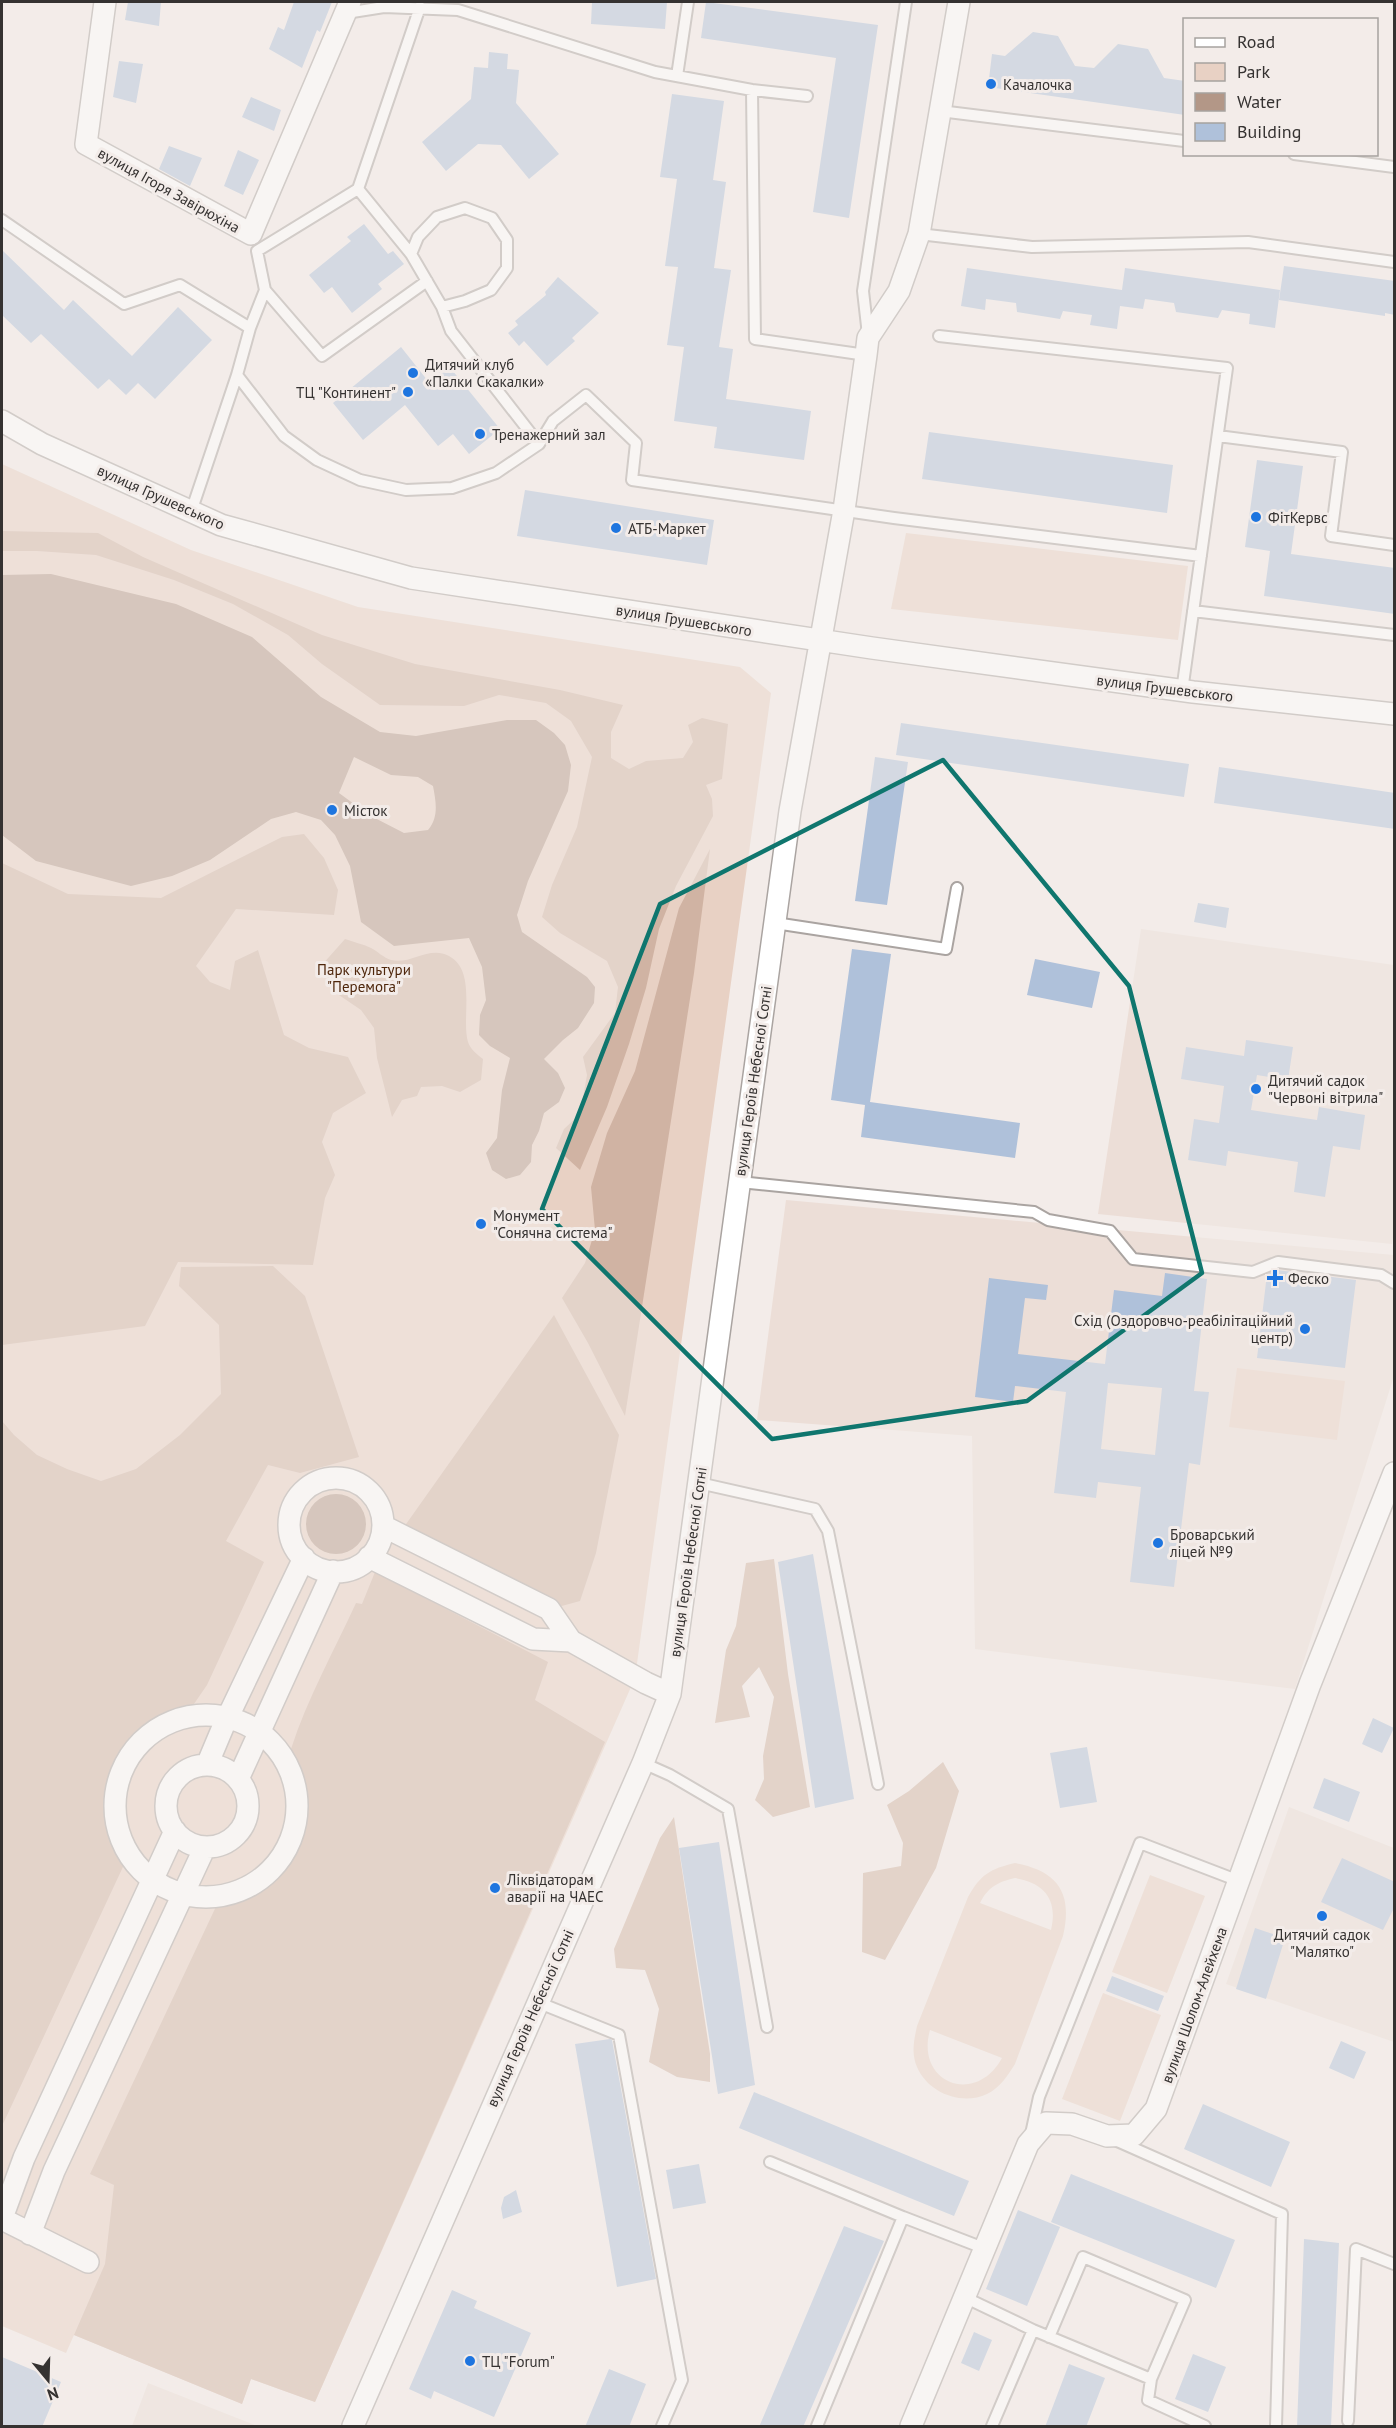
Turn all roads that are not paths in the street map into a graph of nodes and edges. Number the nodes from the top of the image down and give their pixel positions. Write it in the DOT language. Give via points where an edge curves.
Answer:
graph roads {
  1 [pos="105,2"];
  2 [pos="688,2"];
  3 [pos="906,2"];
  4 [pos="959,2"];
  5 [pos="420,7"];
  6 [pos="347,8"];
  7 [pos="677,76"];
  8 [pos="752,90"];
  9 [pos="807,96"];
  10 [pos="940,111"];
  11 [pos="1183,141"];
  12 [pos="1310,156"];
  13 [pos="1395,167"];
  14 [pos="358,189"];
  15 [pos="2,220"];
  16 [pos="919,234"];
  17 [pos="254,243"];
  18 [pos="411,254"];
  19 [pos="1395,262"];
  20 [pos="427,281"];
  21 [pos="265,290"];
  22 [pos="442,308"];
  23 [pos="250,328"];
  24 [pos="939,336"];
  25 [pos="867,347"];
  26 [pos="237,375"];
  27 [pos="2,421"];
  28 [pos="1218,436"];
  29 [pos="539,444"];
  30 [pos="844,510"];
  31 [pos="191,512"];
  32 [pos="1395,545"];
  33 [pos="1201,556"];
  34 [pos="1193,611"];
  35 [pos="1395,635"];
  36 [pos="822,641"];
  37 [pos="1182,691"];
  38 [pos="1395,714"];
  39 [pos="957,888"];
  40 [pos="775,923"];
  41 [pos="740,1182"];
  42 [pos="1395,1283"];
  43 [pos="1395,1473"];
  44 [pos="699,1483"];
  45 [pos="383,1526"];
  46 [pos="369,1557"];
  47 [pos="304,1558"];
  48 [pos="333,1571"];
  49 [pos="571,1641"];
  50 [pos="670,1694"];
  51 [pos="229,1718"];
  52 [pos="259,1731"];
  53 [pos="643,1763"];
  54 [pos="207,1765"];
  55 [pos="238,1779"];
  56 [pos="878,1784"];
  57 [pos="175,1831"];
  58 [pos="205,1847"];
  59 [pos="153,1880"];
  60 [pos="1239,1881"];
  61 [pos="183,1894"];
  62 [pos="537,2002"];
  63 [pos="767,2026"];
  64 [pos="1107,2136"];
  65 [pos="1028,2144"];
  66 [pos="770,2162"];
  67 [pos="903,2217"];
  68 [pos="2,2218"];
  69 [pos="30,2234"];
  70 [pos="986,2249"];
  71 [pos="88,2262"];
  72 [pos="1395,2264"];
  73 [pos="964,2297"];
  74 [pos="1033,2330"];
  75 [pos="1049,2337"];
  76 [pos="1151,2379"];
  77 [pos="1348,2421"];
  78 [pos="353,2427"];
  79 [pos="662,2427"];
  80 [pos="818,2427"];
  81 [pos="910,2427"];
  82 [pos="992,2427"];
  83 [pos="1205,2427"];
  84 [pos="1276,2427"];
  1 -- 17 [label="street, вулиця Ігоря Завірюхіна" via="86,144"];
  2 -- 7 [label="lane"];
  3 -- 25 [label="lane" via="863,291"];
  4 -- 10 [label="street"];
  5 -- 6 [label="lane"];
  5 -- 7 [label="lane" via="458,10"];
  5 -- 14 [label="lane"];
  6 -- 17 [label="street, вулиця Ігоря Завірюхіна"];
  7 -- 8 [label="lane"];
  8 -- 9 [label="lane"];
  8 -- 25 [label="lane" via="754,339"];
  10 -- 11 [label="lane"];
  10 -- 16 [label="street"];
  12 -- 13 [label="lane"];
  14 -- 17 [label="lane"];
  14 -- 18 [label="lane"];
  15 -- 23 [label="lane" via="124,304 180,285"];
  16 -- 19 [label="lane" via="1032,247 1248,242"];
  16 -- 25 [label="street" via="899,291"];
  17 -- 21 [label="lane"];
  18 -- 20 [label="lane"];
  18 -- 22 [label="lane" via="418,237 437,217 465,208 492,218 507,240 507,268 491,290"];
  20 -- 21 [label="lane" via="322,356"];
  20 -- 22 [label="lane"];
  21 -- 23 [label="lane"];
  22 -- 29 [label="lane" via="452,331"];
  23 -- 26 [label="lane"];
  24 -- 28 [label="lane" via="1227,368"];
  25 -- 30 [label="street, вулиця Героїв Небесної Сотні"];
  26 -- 29 [label="lane" via="284,436 316,460 360,480 406,490 452,488 496,473"];
  26 -- 31 [label="lane"];
  27 -- 31 [label="street, вулиця Грушевського" via="42,444"];
  28 -- 32 [label="lane" via="1342,452 1331,536"];
  28 -- 33 [label="lane"];
  29 -- 30 [label="lane" via="553,421 586,395 636,443 632,480"];
  30 -- 33 [label="lane"];
  30 -- 36 [label="street, вулиця Героїв Небесної Сотні"];
  31 -- 36 [label="street, вулиця Грушевського" via="221,525 411,578"];
  33 -- 34 [label="lane"];
  34 -- 35 [label="lane"];
  34 -- 37 [label="lane"];
  36 -- 37 [label="street, вулиця Грушевського"];
  36 -- 40 [label="street, вулиця Героїв Небесної Сотні" via="790,812"];
  37 -- 38 [label="street, вулиця Грушевського"];
  39 -- 40 [label="lane" via="946,949"];
  40 -- 41 [label="street, вулиця Героїв Небесної Сотні"];
  41 -- 42 [label="lane" via="1034,1212 1048,1220 1110,1231 1132,1259 1253,1272 1278,1262 1382,1275"];
  41 -- 44 [label="street, вулиця Героїв Небесної Сотні"];
  43 -- 60 [label="street, вулиця Шолом-Алейхема" via="1310,1684"];
  44 -- 50 [label="street, вулиця Героїв Небесної Сотні"];
  44 -- 56 [label="lane" via="815,1509 828,1531"];
  45 -- 46 [label="street" via="379,1544"];
  45 -- 47 [label="street" via="376,1500 360,1485 339,1478 315,1483 298,1498 290,1520 293,1543"];
  45 -- 49 [label="street" via="549,1609"];
  46 -- 48 [label="street" via="351,1569"];
  46 -- 49 [label="street" via="533,1639"];
  47 -- 48 [label="street" via="321,1569"];
  47 -- 51 [label="street"];
  48 -- 52 [label="street"];
  49 -- 50 [label="street"];
  50 -- 53 [label="street, вулиця Героїв Небесної Сотні"];
  51 -- 52 [label="street"];
  51 -- 54 [label="street"];
  51 -- 59 [label="street" via="201,1715 170,1722 143,1740 125,1765 116,1796 118,1827 130,1856"];
  52 -- 55 [label="street"];
  52 -- 61 [label="street" via="283,1756 295,1783 298,1813 290,1842 274,1867 251,1885 208,1897"];
  53 -- 62 [label="street, вулиця Героїв Небесної Сотні"];
  53 -- 63 [label="lane" via="728,1809"];
  54 -- 55 [label="street" via="220,1767"];
  54 -- 57 [label="street" via="185,1771 169,1790 166,1809"];
  55 -- 58 [label="street" via="248,1805 243,1826 228,1841"];
  57 -- 58 [label="street" via="189,1843"];
  57 -- 59 [label="street"];
  58 -- 61 [label="street"];
  59 -- 61 [label="street"];
  59 -- 68 [label="street" via="24,2158"];
  60 -- 64 [label="street, вулиця Шолом-Алейхема" via="1156,2109 1134,2135"];
  60 -- 65 [label="lane" via="1140,1844 1039,2097"];
  61 -- 69 [label="street" via="54,2171"];
  62 -- 78 [label="street, вулиця Героїв Небесної Сотні"];
  62 -- 79 [label="lane" via="619,2035 682,2380"];
  64 -- 65 [label="street, вулиця Шолом-Алейхема" via="1072,2124 1046,2123"];
  64 -- 84 [label="lane" via="1282,2214"];
  65 -- 70 [label="street, вулиця Шолом-Алейхема"];
  66 -- 67 [label="lane"];
  67 -- 70 [label="lane"];
  67 -- 80 [label="lane"];
  68 -- 69 [label="street"];
  69 -- 71 [label="street"];
  70 -- 73 [label="street, вулиця Шолом-Алейхема"];
  72 -- 77 [label="lane" via="1356,2249"];
  73 -- 74 [label="lane"];
  73 -- 81 [label="street, вулиця Шолом-Алейхема"];
  74 -- 75 [label="lane"];
  74 -- 82 [label="lane"];
  75 -- 76 [label="lane"];
  75 -- 76 [label="lane" via="1083,2257 1093,2261 1185,2300"];
  76 -- 83 [label="lane" via="1148,2400"];
}
